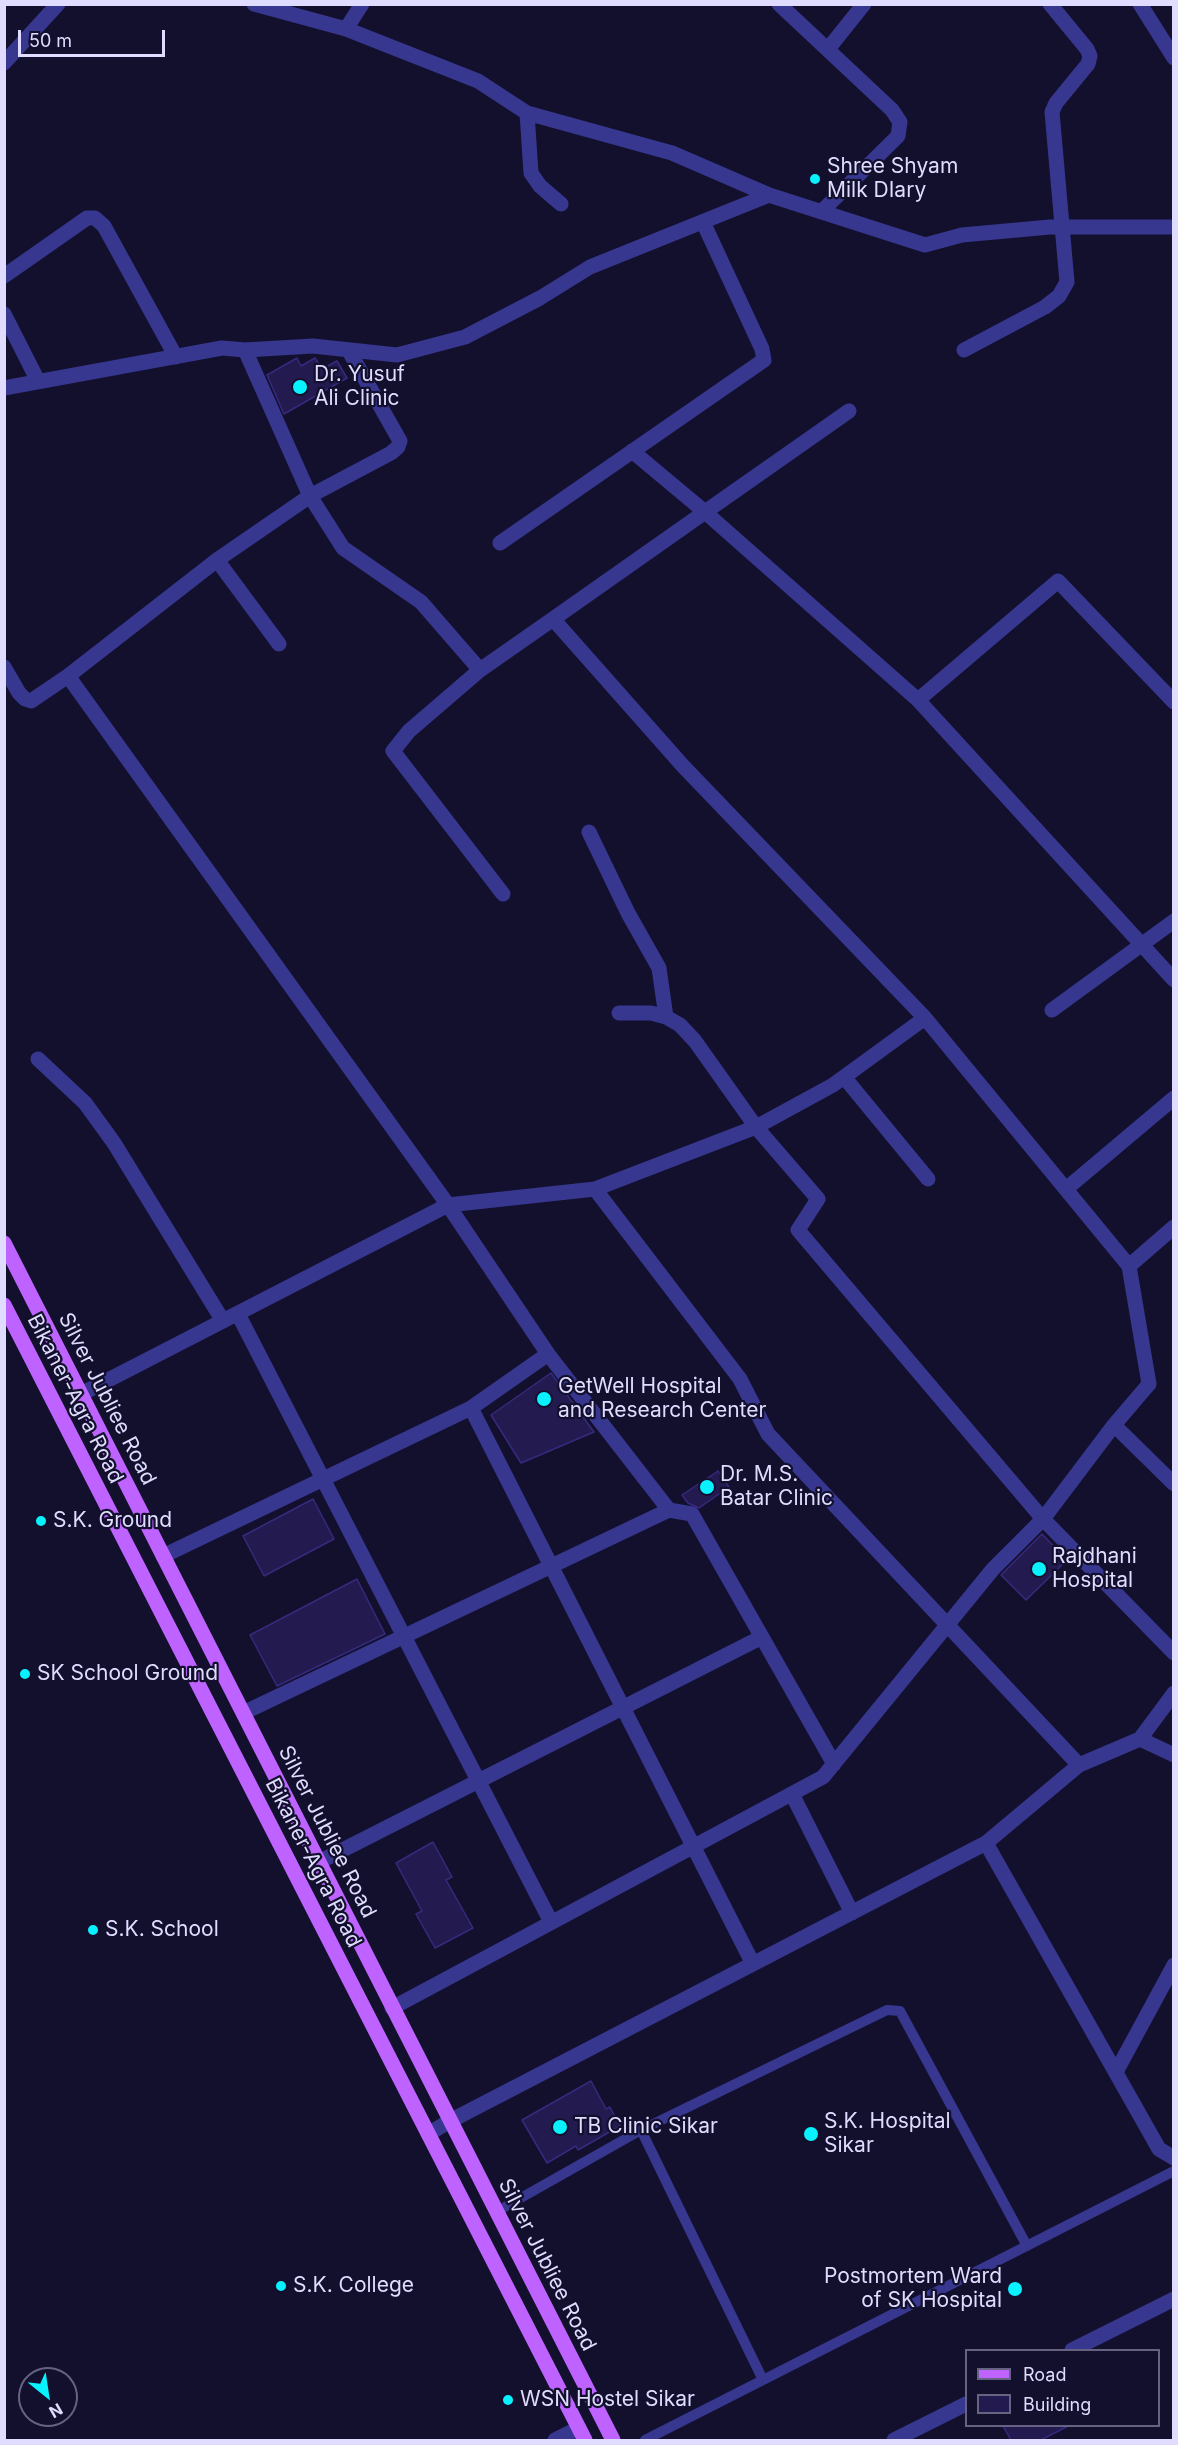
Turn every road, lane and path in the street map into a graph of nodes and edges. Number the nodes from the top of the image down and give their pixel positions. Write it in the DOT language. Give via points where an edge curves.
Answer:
graph roads {
  1 [pos="58,4"];
  2 [pos="254,4"];
  3 [pos="362,4"];
  4 [pos="779,4"];
  5 [pos="864,4"];
  6 [pos="1050,4"];
  7 [pos="1140,4"];
  8 [pos="346,29"];
  9 [pos="828,49"];
  10 [pos="1173,58"];
  11 [pos="4,63"];
  12 [pos="526,113"];
  13 [pos="769,195"];
  14 [pos="561,204"];
  15 [pos="821,212"];
  16 [pos="703,222"];
  17 [pos="1063,227"];
  18 [pos="1173,227"];
  19 [pos="4,276"];
  20 [pos="4,314"];
  21 [pos="244,350"];
  22 [pos="964,350"];
  23 [pos="349,351"];
  24 [pos="176,357"];
  25 [pos="38,381"];
  26 [pos="4,388"];
  27 [pos="849,411"];
  28 [pos="632,451"];
  29 [pos="310,496"];
  30 [pos="705,512"];
  31 [pos="500,543"];
  32 [pos="217,560"];
  33 [pos="553,620"];
  34 [pos="279,644"];
  35 [pos="4,667"];
  36 [pos="480,670"];
  37 [pos="68,676"];
  38 [pos="918,700"];
  39 [pos="1173,702"];
  40 [pos="589,832"];
  41 [pos="503,894"];
  42 [pos="1173,921"];
  43 [pos="1143,944"];
  44 [pos="1173,980"];
  45 [pos="1052,1010"];
  46 [pos="619,1012"];
  47 [pos="666,1017"];
  48 [pos="925,1018"];
  49 [pos="38,1059"];
  50 [pos="844,1077"];
  51 [pos="1173,1098"];
  52 [pos="756,1126"];
  53 [pos="928,1179"];
  54 [pos="1066,1189"];
  55 [pos="595,1190"];
  56 [pos="448,1205"];
  57 [pos="1173,1227"];
  58 [pos="6,1249"];
  59 [pos="1129,1266"];
  60 [pos="4,1305"];
  61 [pos="238,1314"];
  62 [pos="223,1321"];
  63 [pos="548,1354"];
  64 [pos="81,1394"];
  65 [pos="471,1408"];
  66 [pos="1114,1425"];
  67 [pos="323,1479"];
  68 [pos="1173,1484"];
  69 [pos="669,1510"];
  70 [pos="1042,1519"];
  71 [pos="164,1556"];
  72 [pos="552,1566"];
  73 [pos="948,1625"];
  74 [pos="404,1636"];
  75 [pos="762,1637"];
  76 [pos="1173,1653"];
  77 [pos="1173,1693"];
  78 [pos="623,1708"];
  79 [pos="243,1713"];
  80 [pos="1140,1739"];
  81 [pos="1173,1755"];
  82 [pos="834,1764"];
  83 [pos="1079,1765"];
  84 [pos="477,1779"];
  85 [pos="792,1794"];
  86 [pos="986,1843"];
  87 [pos="693,1846"];
  88 [pos="318,1862"];
  89 [pos="852,1913"];
  90 [pos="551,1922"];
  91 [pos="753,1964"];
  92 [pos="1173,1965"];
  93 [pos="392,2008"];
  94 [pos="1116,2072"];
  95 [pos="450,2121"];
  96 [pos="642,2130"];
  97 [pos="428,2134"];
  98 [pos="1173,2158"];
  99 [pos="1173,2171"];
  100 [pos="496,2212"];
  101 [pos="1027,2246"];
  102 [pos="1173,2299"];
  103 [pos="1074,2349"];
  104 [pos="763,2380"];
  105 [pos="965,2404"];
  106 [pos="582,2434"];
  107 [pos="555,2440"];
  108 [pos="613,2440"];
  109 [pos="645,2440"];
  110 [pos="894,2440"];
  1 -- 11 [label="street"];
  2 -- 8 [label="street"];
  3 -- 8 [label="street"];
  4 -- 9 [label="street"];
  5 -- 9 [label="street"];
  6 -- 17 [label="street" via="1090,56 1052,112"];
  7 -- 10 [label="street"];
  8 -- 12 [label="street" via="478,81"];
  9 -- 15 [label="street" via="900,122 898,136"];
  12 -- 13 [label="street" via="672,153"];
  12 -- 14 [label="street" via="531,172 540,186"];
  13 -- 15 [label="street"];
  13 -- 16 [label="street"];
  15 -- 17 [label="street" via="925,245 962,235"];
  16 -- 23 [label="street" via="590,267 465,337 397,355"];
  16 -- 28 [label="street" via="764,360"];
  17 -- 18 [label="street"];
  17 -- 22 [label="street" via="1067,282 1059,296 1045,308"];
  19 -- 24 [label="street" via="87,218 95,219 104,226"];
  20 -- 25 [label="street"];
  21 -- 23 [label="street" via="313,346"];
  21 -- 24 [label="street" via="222,348"];
  21 -- 29 [label="street"];
  23 -- 29 [label="street" via="400,441 391,453"];
  24 -- 25 [label="street"];
  25 -- 26 [label="street"];
  27 -- 30 [label="street"];
  28 -- 30 [label="street"];
  28 -- 31 [label="street"];
  29 -- 32 [label="street"];
  29 -- 36 [label="street" via="343,548 421,602"];
  30 -- 33 [label="street"];
  30 -- 38 [label="street"];
  32 -- 34 [label="street"];
  32 -- 37 [label="street"];
  33 -- 36 [label="street"];
  33 -- 48 [label="street" via="683,766"];
  35 -- 37 [label="street" via="19,693 31,701"];
  36 -- 41 [label="street" via="409,731 393,751"];
  37 -- 56 [label="street"];
  38 -- 39 [label="street" via="1058,581"];
  38 -- 43 [label="street"];
  40 -- 47 [label="street" via="659,968"];
  42 -- 43 [label="street"];
  43 -- 44 [label="street"];
  43 -- 45 [label="street"];
  46 -- 47 [label="street"];
  47 -- 52 [label="street" via="695,1041"];
  48 -- 50 [label="street"];
  48 -- 54 [label="street"];
  49 -- 62 [label="street" via="85,1103 114,1143"];
  50 -- 52 [label="street"];
  50 -- 53 [label="street"];
  51 -- 54 [label="street"];
  52 -- 55 [label="street"];
  52 -- 70 [label="street" via="818,1199 798,1230"];
  54 -- 59 [label="street"];
  55 -- 56 [label="street"];
  55 -- 73 [label="street" via="740,1379 768,1434"];
  56 -- 61 [label="street"];
  56 -- 63 [label="street"];
  57 -- 59 [label="street"];
  58 -- 64 [label="main road, Silver Jubliee Road"];
  59 -- 66 [label="street" via="1149,1384"];
  60 -- 97 [label="main road, Bikaner-Agra Road"];
  61 -- 62 [label="street"];
  61 -- 67 [label="street"];
  62 -- 64 [label="street"];
  63 -- 65 [label="street"];
  63 -- 69 [label="street"];
  64 -- 71 [label="main road, Silver Jubliee Road"];
  65 -- 67 [label="street"];
  65 -- 72 [label="street"];
  66 -- 68 [label="street"];
  66 -- 70 [label="street"];
  67 -- 71 [label="street"];
  67 -- 74 [label="street"];
  69 -- 72 [label="street"];
  69 -- 75 [label="street" via="692,1514"];
  70 -- 73 [label="street" via="993,1569"];
  70 -- 76 [label="street"];
  71 -- 79 [label="main road, Silver Jubliee Road"];
  72 -- 74 [label="street"];
  72 -- 78 [label="street"];
  73 -- 82 [label="street"];
  73 -- 83 [label="street"];
  74 -- 79 [label="street"];
  74 -- 84 [label="street"];
  75 -- 78 [label="street"];
  75 -- 82 [label="street"];
  77 -- 80 [label="street"];
  78 -- 84 [label="street"];
  78 -- 87 [label="street"];
  79 -- 88 [label="main road, Silver Jubliee Road"];
  80 -- 81 [label="street"];
  80 -- 83 [label="street"];
  82 -- 85 [label="street" via="823,1777"];
  83 -- 86 [label="street"];
  84 -- 88 [label="street"];
  84 -- 90 [label="street"];
  85 -- 87 [label="street"];
  85 -- 89 [label="street"];
  86 -- 89 [label="street"];
  86 -- 94 [label="street"];
  87 -- 90 [label="street"];
  87 -- 91 [label="street"];
  88 -- 93 [label="main road, Silver Jubliee Road"];
  89 -- 91 [label="street"];
  90 -- 93 [label="street"];
  91 -- 95 [label="street"];
  92 -- 94 [label="street"];
  93 -- 95 [label="main road, Silver Jubliee Road"];
  94 -- 98 [label="street" via="1159,2149"];
  95 -- 97 [label="street"];
  95 -- 100 [label="main road, Silver Jubliee Road"];
  96 -- 100 [label="lane"];
  96 -- 101 [label="lane" via="887,2010 900,2011"];
  96 -- 104 [label="lane"];
  97 -- 106 [label="main road, Bikaner-Agra Road"];
  99 -- 101 [label="lane"];
  100 -- 108 [label="main road, Silver Jubliee Road"];
  101 -- 104 [label="lane"];
  102 -- 103 [label="street"];
  104 -- 109 [label="lane"];
  105 -- 110 [label="street"];
  106 -- 107 [label="street"];
}
